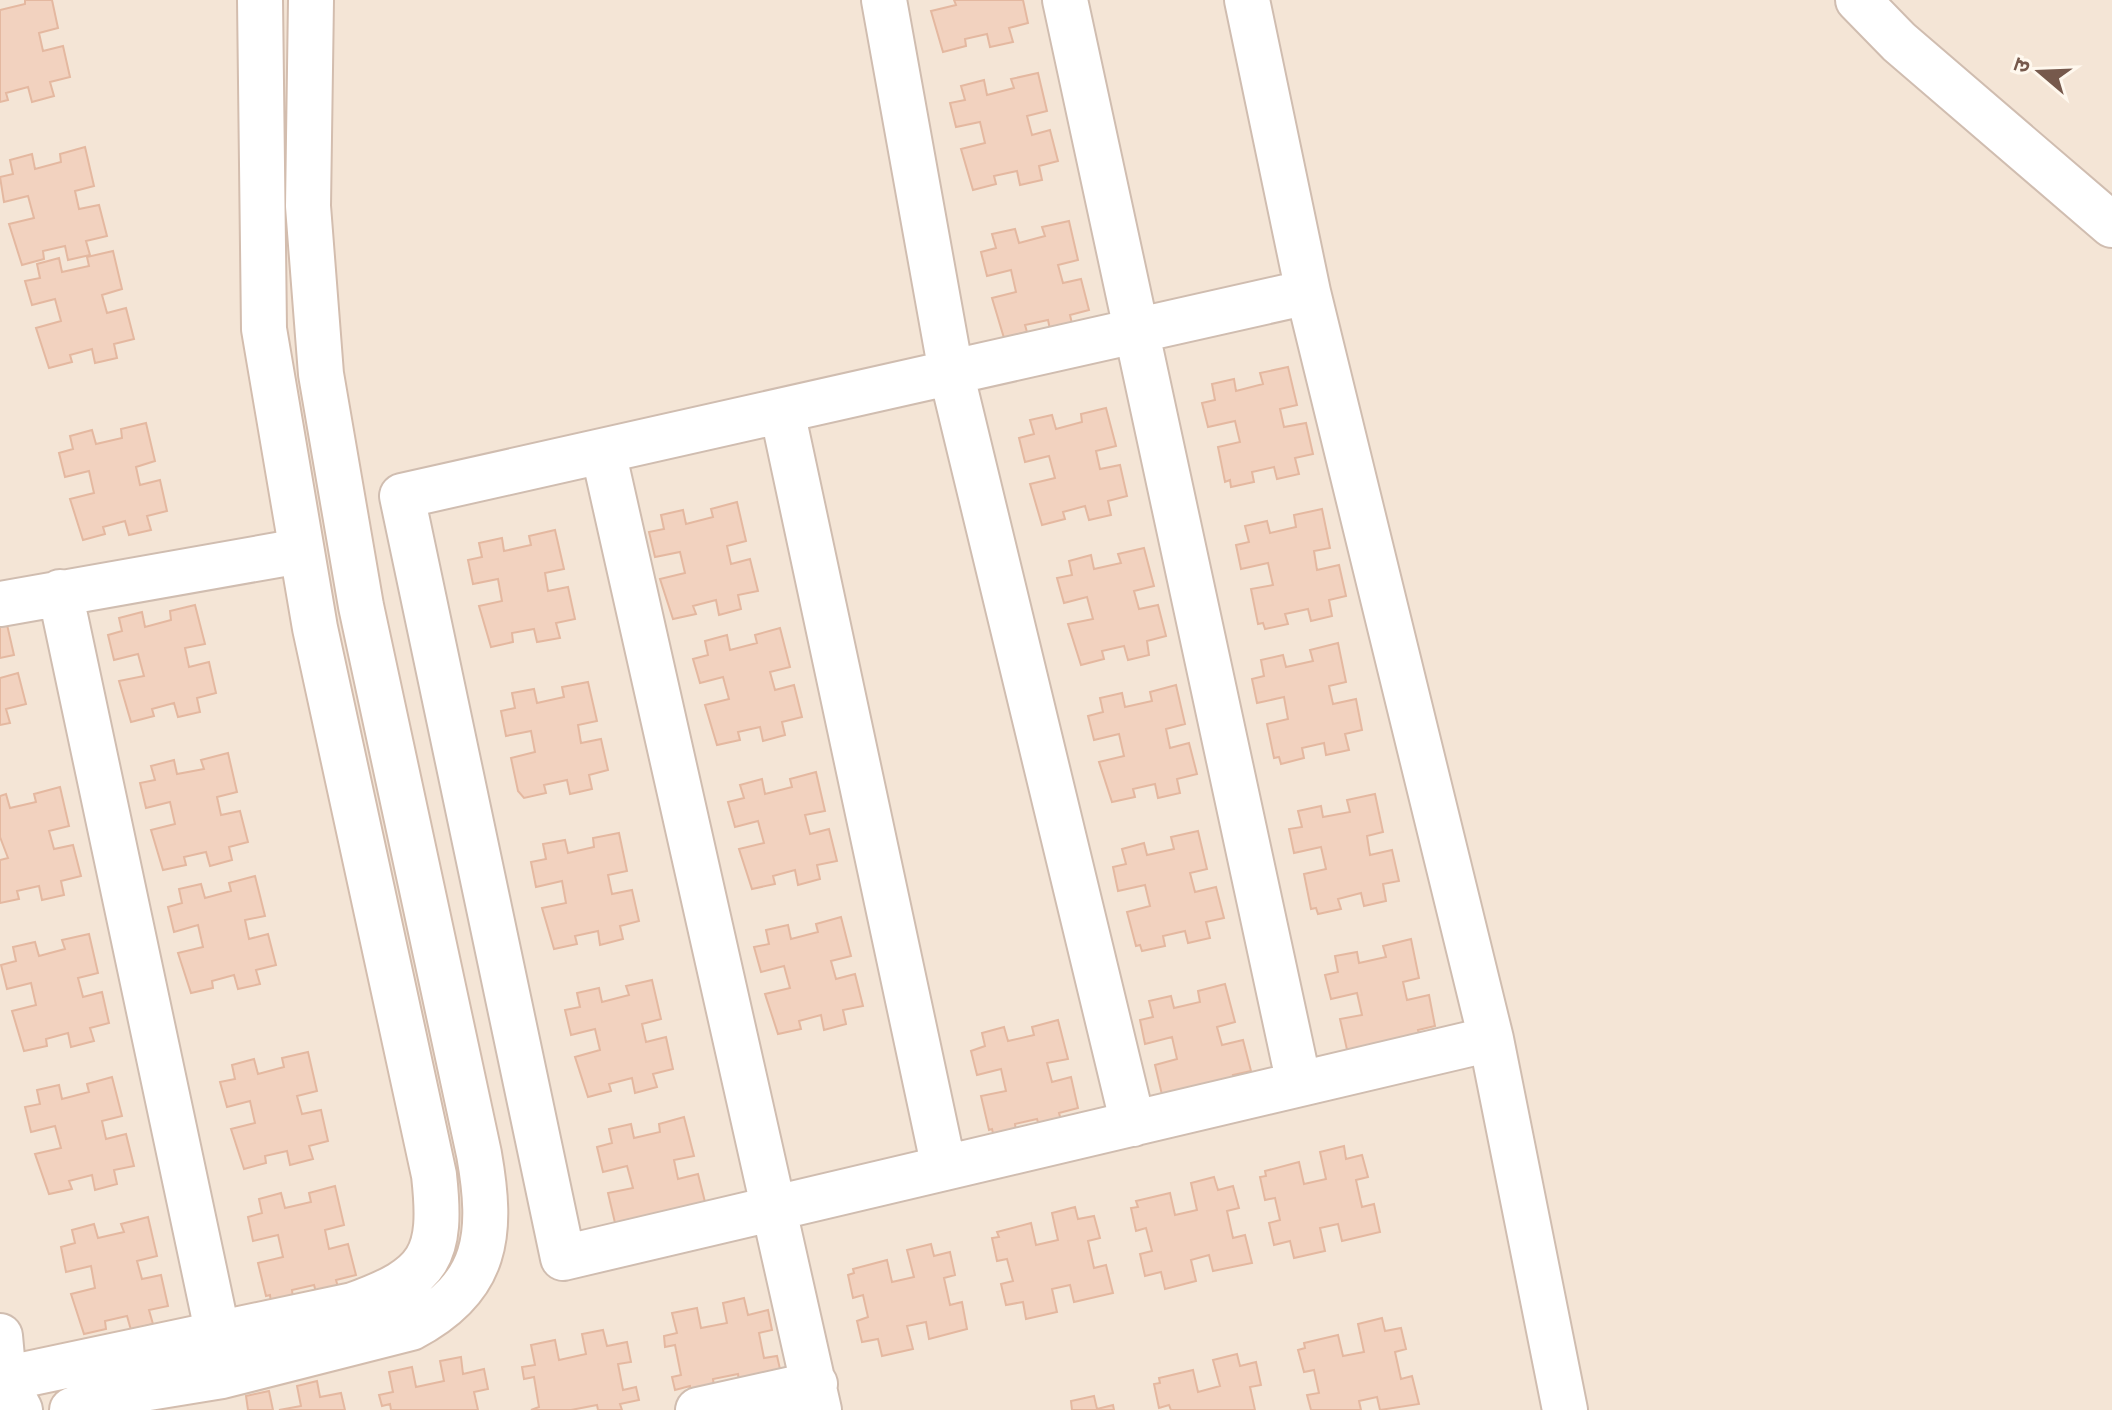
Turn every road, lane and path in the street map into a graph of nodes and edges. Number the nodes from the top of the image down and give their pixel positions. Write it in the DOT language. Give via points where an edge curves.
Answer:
graph roads {
  1 [pos="260,0"];
  2 [pos="311,0"];
  3 [pos="884,0"];
  4 [pos="1065,0"];
  5 [pos="1247,0"];
  6 [pos="1858,0"];
  7 [pos="2112,225"];
  8 [pos="1308,292"];
  9 [pos="1134,331"];
  10 [pos="951,372"];
  11 [pos="782,411"];
  12 [pos="603,451"];
  13 [pos="402,496"];
  14 [pos="344,508"];
  15 [pos="300,551"];
  16 [pos="60,592"];
  17 [pos="0,604"];
  18 [pos="1491,1039"];
  19 [pos="1299,1084"];
  20 [pos="1133,1124"];
  21 [pos="944,1168"];
  22 [pos="775,1208"];
  23 [pos="218,1335"];
  24 [pos="0,1336"];
  25 [pos="8,1393"];
  26 [pos="817,1397"];
  27 [pos="1558,1408"];
  28 [pos="72,1410"];
  29 [pos="698,1410"];
  1 -- 15 [label="street" via="264,329"];
  2 -- 14 [label="street" via="306,117 313,301"];
  3 -- 10 [label="street"];
  4 -- 9 [label="street"];
  5 -- 8 [label="street"];
  6 -- 7 [label="street" via="1899,42"];
  8 -- 9 [label="street"];
  8 -- 18 [label="street"];
  9 -- 10 [label="street"];
  9 -- 19 [label="street"];
  10 -- 11 [label="street"];
  10 -- 20 [label="street"];
  11 -- 12 [label="street"];
  11 -- 21 [label="street"];
  12 -- 13 [label="street"];
  12 -- 22 [label="street"];
  13 -- 14 [label="street"];
  13 -- 22 [label="street" via="563,1258"];
  14 -- 28 [label="street" via="479,1154 486,1195 482,1255 452,1300 411,1328 222,1376 112,1394"];
  15 -- 16 [label="street"];
  15 -- 23 [label="street" via="434,1175 436,1242 423,1266 379,1296"];
  16 -- 17 [label="street"];
  16 -- 23 [label="street"];
  18 -- 19 [label="street"];
  18 -- 27 [label="street"];
  19 -- 20 [label="street"];
  20 -- 21 [label="street"];
  21 -- 22 [label="street"];
  22 -- 26 [label="street"];
  23 -- 25 [label="street"];
  24 -- 25 [label="street"];
  26 -- 29 [label="street"];
}
